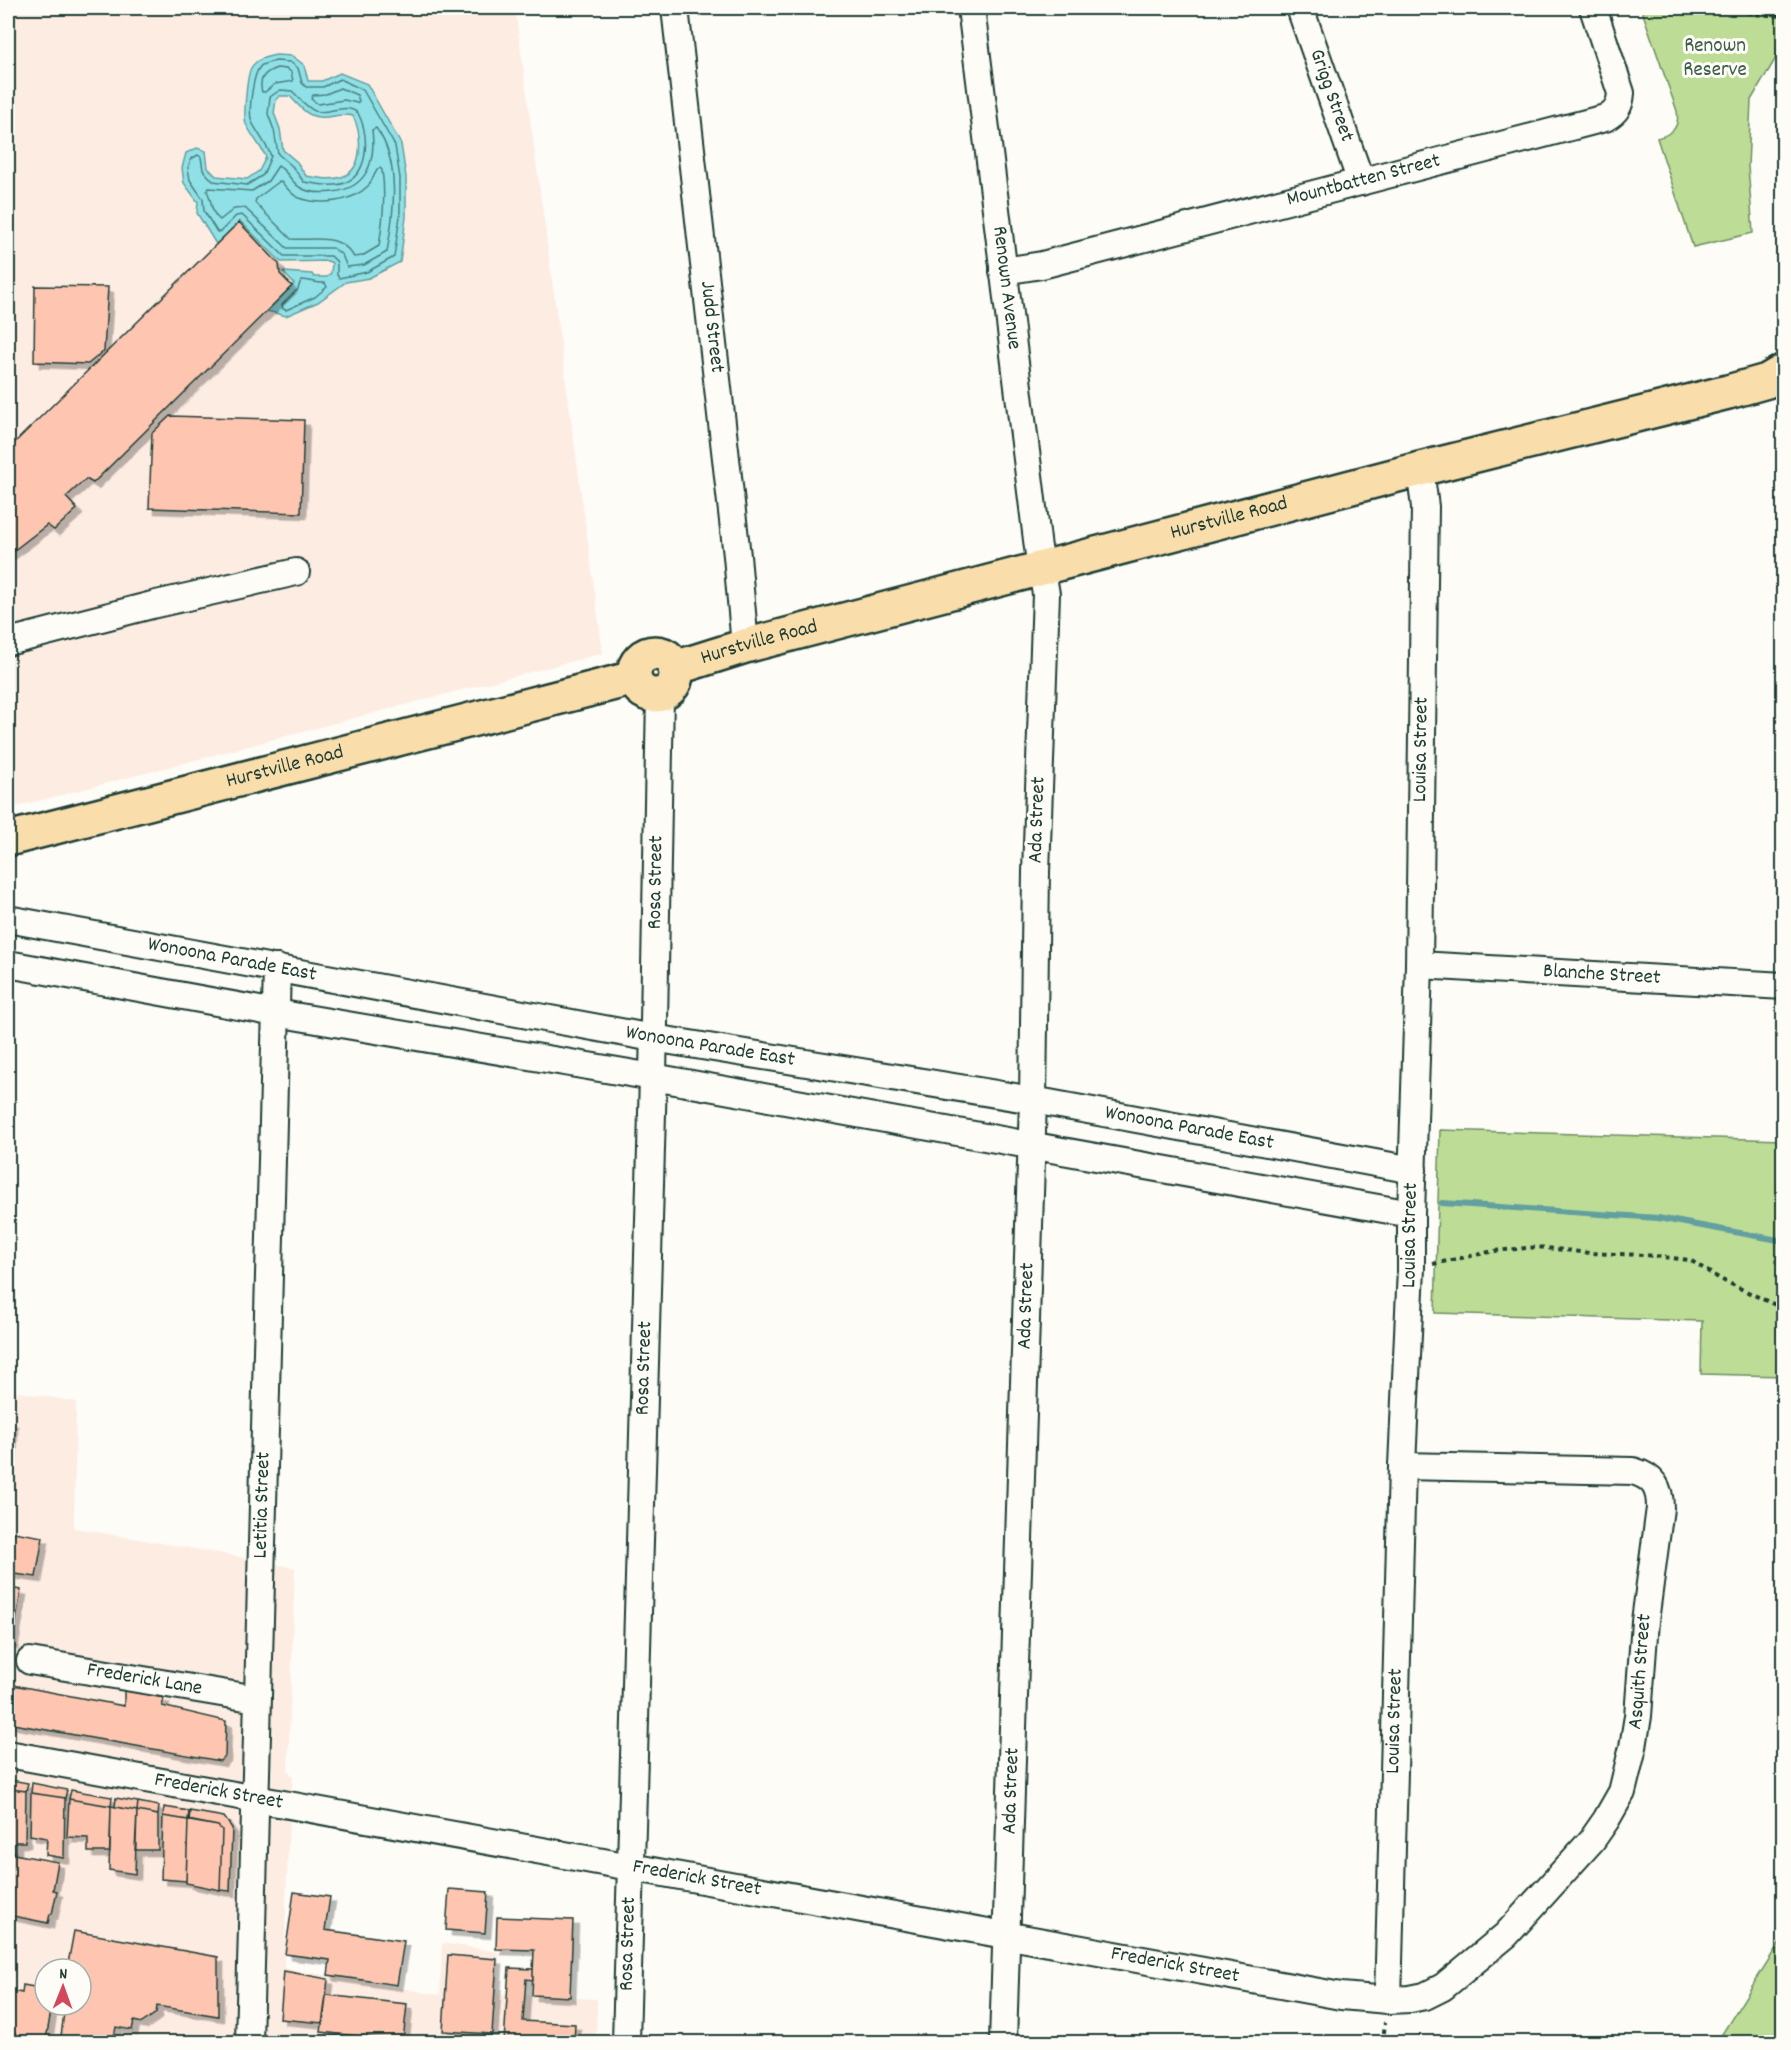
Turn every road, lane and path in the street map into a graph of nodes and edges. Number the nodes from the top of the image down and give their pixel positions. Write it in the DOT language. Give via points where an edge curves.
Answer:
graph roads {
  1 [pos="675,8"];
  2 [pos="970,8"];
  3 [pos="1300,8"];
  4 [pos="1593,8"];
  5 [pos="1740,8"];
  6 [pos="1784,16"];
  7 [pos="1361,182"];
  8 [pos="1003,271"];
  9 [pos="1784,371"];
  10 [pos="1420,469"];
  11 [pos="1041,569"];
  12 [pos="296,572"];
  13 [pos="8,642"];
  14 [pos="745,646"];
  15 [pos="657,680"];
  16 [pos="8,839"];
  17 [pos="8,922"];
  18 [pos="8,964"];
  19 [pos="1419,965"];
  20 [pos="278,968"];
  21 [pos="1784,986"];
  22 [pos="276,1013"];
  23 [pos="653,1038"];
  24 [pos="653,1077"];
  25 [pos="1033,1100"];
  26 [pos="1032,1146"];
  27 [pos="1413,1170"];
  28 [pos="1411,1214"];
  29 [pos="1411,1268"];
  30 [pos="1784,1309"];
  31 [pos="1402,1466"];
  32 [pos="30,1661"];
  33 [pos="257,1699"];
  34 [pos="8,1754"];
  35 [pos="256,1800"];
  36 [pos="632,1868"];
  37 [pos="1007,1936"];
  38 [pos="1388,2000"];
  39 [pos="249,2043"];
  40 [pos="626,2043"];
  41 [pos="1004,2043"];
  1 -- 14 [label="street, Judd Street"];
  2 -- 8 [label="street, Renown Avenue"];
  3 -- 7 [label="street, Grigg Street"];
  4 -- 7 [label="street, Mountbatten Street" via="1620,84 1620,103 1615,112 1605,118"];
  5 -- 6 [label="path" via="1753,14"];
  7 -- 8 [label="street, Mountbatten Street" via="1042,265"];
  8 -- 11 [label="street, Renown Avenue"];
  9 -- 10 [label="main road, Hurstville Road" via="1767,381 1728,392"];
  10 -- 11 [label="main road, Hurstville Road"];
  10 -- 19 [label="street, Louisa Street" via="1425,507"];
  11 -- 14 [label="main road, Hurstville Road"];
  11 -- 25 [label="street, Ada Street" via="1046,594"];
  12 -- 13 [label="street"];
  14 -- 15 [label="main road, Hurstville Road"];
  15 -- 16 [label="main road, Hurstville Road"];
  15 -- 23 [label="street, Rosa Street"];
  17 -- 20 [label="street, Wonoona Parade East"];
  18 -- 22 [label="street, Wonoona Parade East"];
  19 -- 21 [label="street, Blanche Street"];
  19 -- 27 [label="street, Louisa Street"];
  20 -- 22 [label="street, Letitia Street"];
  20 -- 23 [label="street, Wonoona Parade East"];
  22 -- 24 [label="street, Wonoona Parade East"];
  22 -- 33 [label="street, Letitia Street"];
  23 -- 24 [label="street, Rosa Street"];
  23 -- 25 [label="street, Wonoona Parade East"];
  24 -- 26 [label="street, Wonoona Parade East"];
  24 -- 36 [label="street, Rosa Street"];
  25 -- 26 [label="street, Ada Street"];
  25 -- 27 [label="street, Wonoona Parade East"];
  26 -- 28 [label="street, Wonoona Parade East"];
  26 -- 37 [label="street, Ada Street"];
  27 -- 28 [label="street, Louisa Street"];
  28 -- 29 [label="street, Louisa Street"];
  29 -- 30 [label="path" via="1494,1251 1538,1247 1645,1254 1690,1260"];
  29 -- 31 [label="street, Louisa Street"];
  31 -- 38 [label="street, Louisa Street"];
  31 -- 38 [label="street, Asquith Street" via="1633,1472 1646,1476 1657,1486 1660,1508 1636,1729 1629,1768 1615,1806 1592,1840 1506,1935 1435,1992"];
  32 -- 33 [label="street, Frederick Lane"];
  33 -- 35 [label="street, Letitia Street"];
  34 -- 35 [label="street, Frederick Street"];
  35 -- 36 [label="street, Frederick Street"];
  35 -- 39 [label="street, Letitia Street"];
  36 -- 37 [label="street, Frederick Street"];
  36 -- 40 [label="street, Rosa Street"];
  37 -- 38 [label="street, Frederick Street" via="1341,1996"];
  37 -- 41 [label="street, Ada Street"];
}
